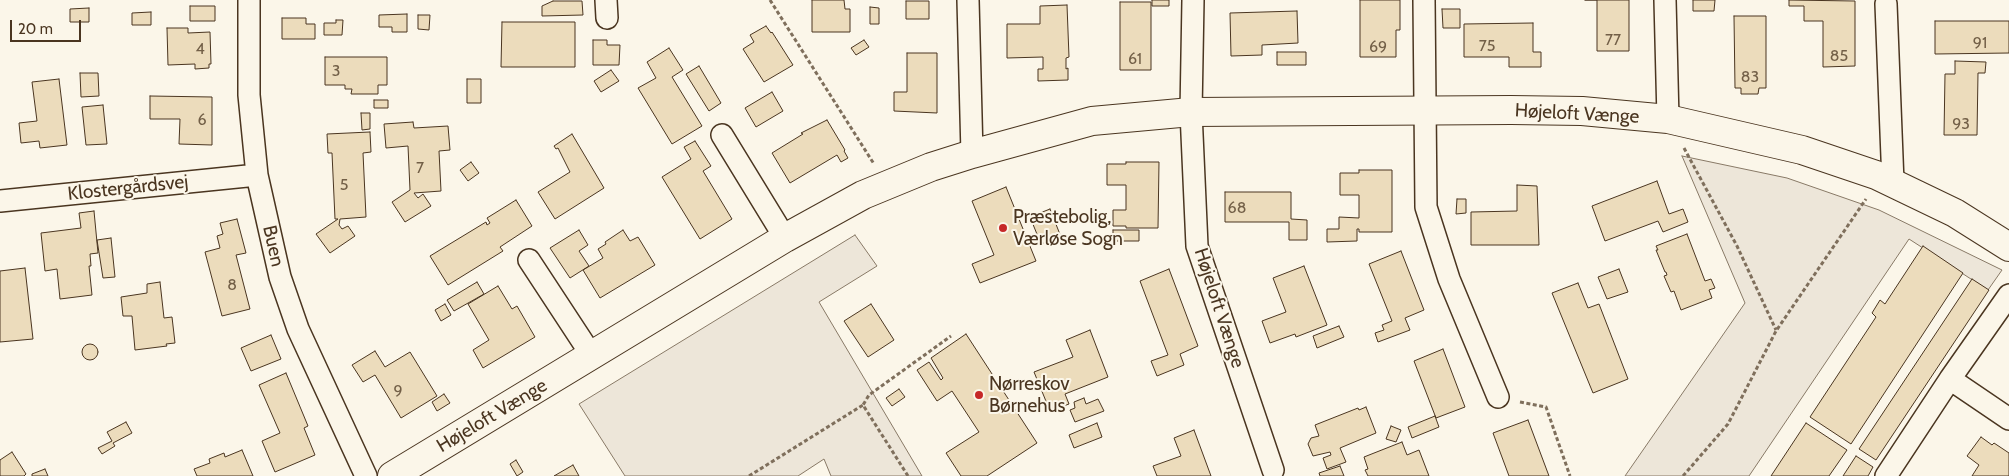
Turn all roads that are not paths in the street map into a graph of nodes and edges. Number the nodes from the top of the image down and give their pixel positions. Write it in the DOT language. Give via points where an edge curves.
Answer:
graph roads {
  1 [pos="249,0"];
  2 [pos="968,0"];
  3 [pos="1193,0"];
  4 [pos="1424,0"];
  5 [pos="1665,0"];
  6 [pos="1886,4"];
  7 [pos="1425,111"];
  8 [pos="1191,112"];
  9 [pos="1668,119"];
  10 [pos="722,135"];
  11 [pos="972,154"];
  12 [pos="257,175"];
  13 [pos="1884,179"];
  14 [pos="0,201"];
  15 [pos="785,238"];
  16 [pos="2009,247"];
  17 [pos="529,260"];
  18 [pos="2009,295"];
  19 [pos="592,356"];
  20 [pos="1950,379"];
  21 [pos="1498,397"];
  22 [pos="2009,419"];
  23 [pos="1273,470"];
  24 [pos="399,474"];
  25 [pos="366,476"];
  26 [pos="1886,476"];
  1 -- 12 [label="street, Buen" via="249,95"];
  2 -- 11 [label="street"];
  3 -- 8 [label="street, Højeloft Vænge"];
  4 -- 7 [label="street"];
  5 -- 9 [label="street, Højeloft Vænge"];
  6 -- 13 [label="street"];
  7 -- 8 [label="street, Højeloft Vænge"];
  7 -- 9 [label="street, Højeloft Vænge" via="1582,111"];
  7 -- 21 [label="street" via="1426,207 1449,279"];
  8 -- 11 [label="street, Højeloft Vænge" via="1092,121"];
  8 -- 23 [label="street, Højeloft Vænge" via="1197,246"];
  9 -- 13 [label="street, Højeloft Vænge" via="1802,150"];
  10 -- 15 [label="street"];
  11 -- 15 [label="street, Højeloft Vænge" via="887,184"];
  12 -- 14 [label="street, Klostergårdsvej"];
  12 -- 25 [label="street, Buen" via="280,277 298,330"];
  13 -- 16 [label="street, Højeloft Vænge" via="1954,213"];
  15 -- 19 [label="street, Højeloft Vænge"];
  17 -- 19 [label="street"];
  18 -- 20 [label="street"];
  19 -- 24 [label="street, Højeloft Vænge"];
  20 -- 22 [label="street"];
  20 -- 26 [label="street"];
}
